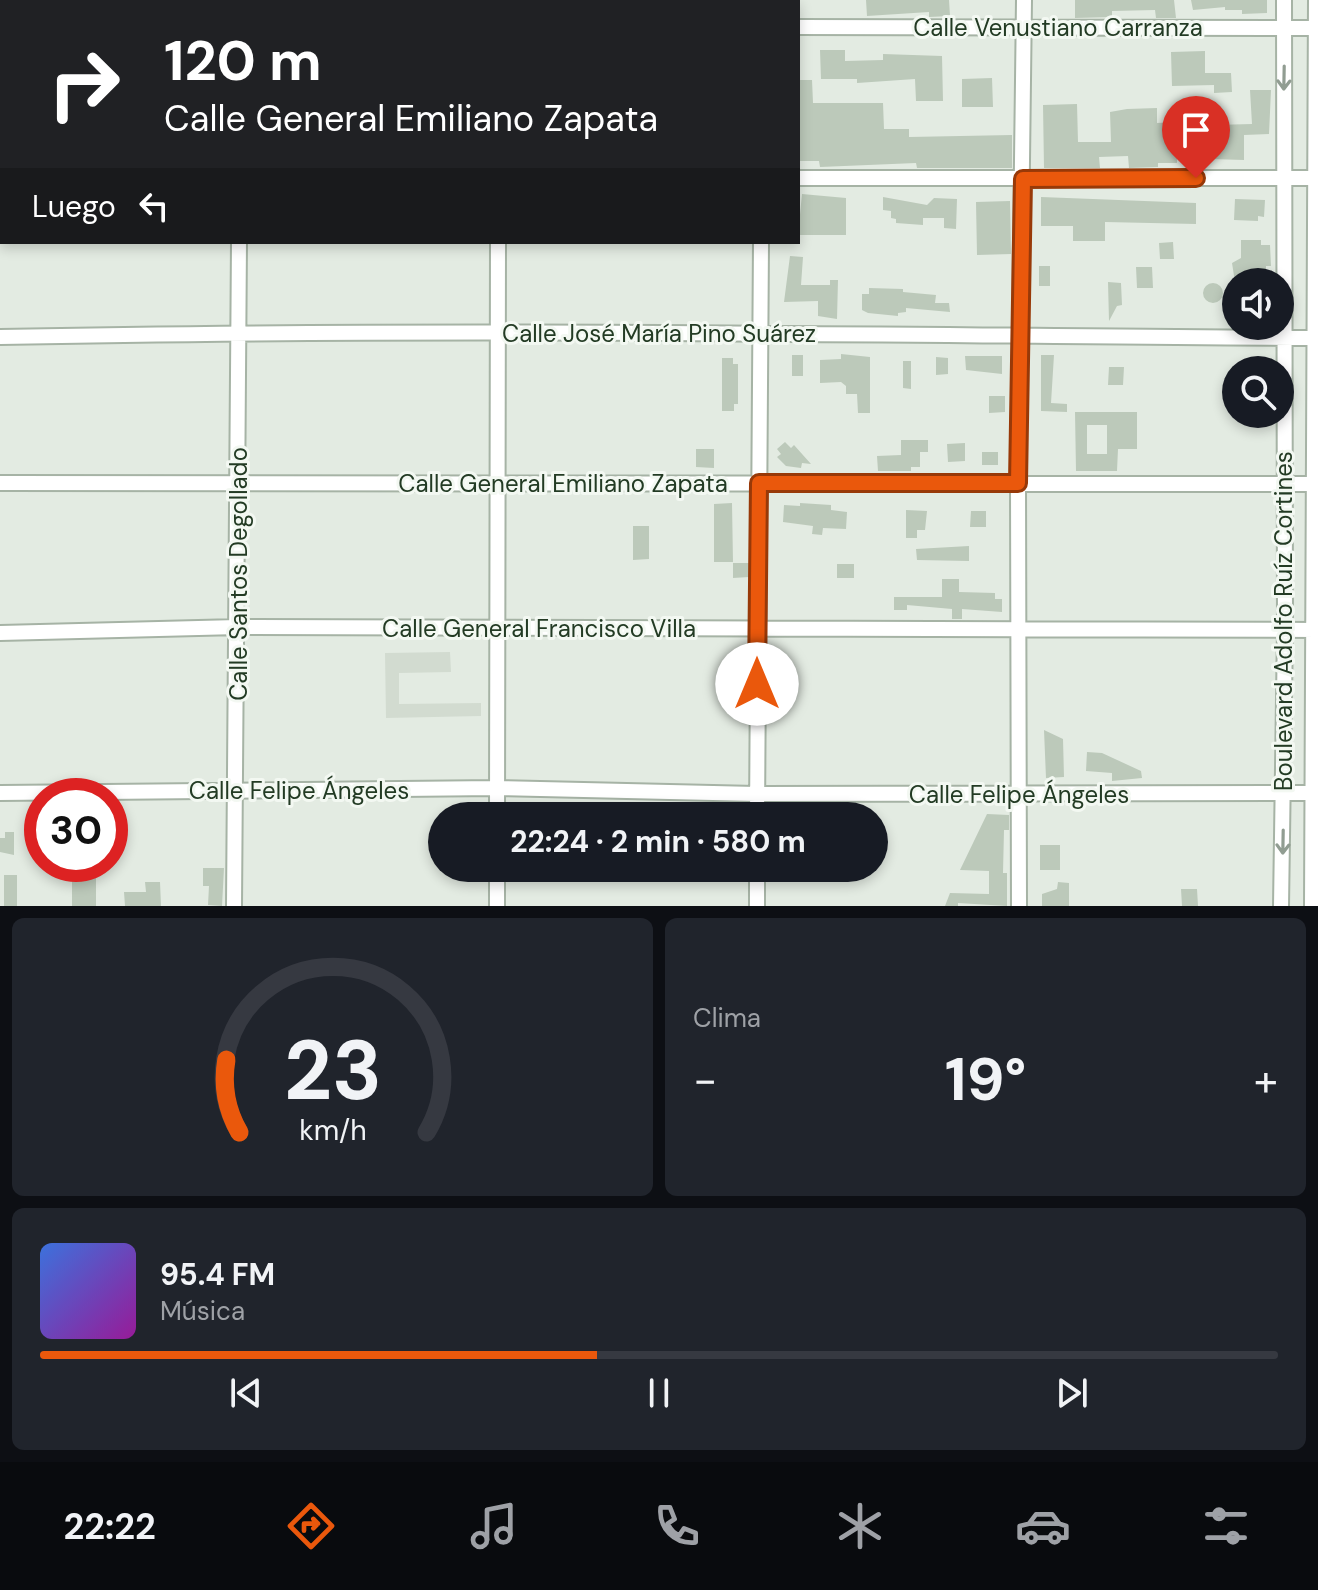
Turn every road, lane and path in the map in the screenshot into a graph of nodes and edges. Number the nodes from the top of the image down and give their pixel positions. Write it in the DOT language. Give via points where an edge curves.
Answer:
graph roads {
  1 [pos="1024,0"];
  2 [pos="1284,0"];
  3 [pos="1316,0"];
  4 [pos="800,27"];
  5 [pos="1024,27"];
  6 [pos="1284,28"];
  7 [pos="1317,28"];
  8 [pos="1282,177"];
  9 [pos="800,178"];
  10 [pos="1316,178"];
  11 [pos="1023,179"];
  12 [pos="239,244"];
  13 [pos="498,244"];
  14 [pos="761,244"];
  15 [pos="1283,268"];
  16 [pos="237,332"];
  17 [pos="497,334"];
  18 [pos="761,334"];
  19 [pos="1021,335"];
  20 [pos="0,337"];
  21 [pos="1222,337"];
  22 [pos="1294,338"];
  23 [pos="1316,338"];
  24 [pos="1283,340"];
  25 [pos="238,482"];
  26 [pos="497,482"];
  27 [pos="0,483"];
  28 [pos="759,483"];
  29 [pos="1018,483"];
  30 [pos="1282,484"];
  31 [pos="1316,484"];
  32 [pos="238,627"];
  33 [pos="499,627"];
  34 [pos="757,628"];
  35 [pos="1285,629"];
  36 [pos="1018,630"];
  37 [pos="1316,630"];
  38 [pos="0,633"];
  39 [pos="496,788"];
  40 [pos="236,790"];
  41 [pos="0,793"];
  42 [pos="1018,793"];
  43 [pos="1283,793"];
  44 [pos="1316,793"];
  45 [pos="756,794"];
  46 [pos="496,802"];
  47 [pos="756,802"];
  48 [pos="497,882"];
  49 [pos="757,882"];
  50 [pos="234,906"];
  51 [pos="497,906"];
  52 [pos="757,906"];
  53 [pos="1019,906"];
  54 [pos="1281,906"];
  55 [pos="1312,906"];
  1 -- 5 [label="street"];
  2 -- 6 [label="street, Boulevard Adolfo Ruíz Cortines"];
  3 -- 7 [label="street, Boulevard Adolfo Ruíz Cortines"];
  4 -- 5 [label="street, Calle Venustiano Carranza"];
  5 -- 6 [label="street, Calle Venustiano Carranza"];
  5 -- 11 [label="street"];
  6 -- 7 [label="street, Calle Venustiano Carranza"];
  6 -- 8 [label="street, Boulevard Adolfo Ruíz Cortines, one-way"];
  7 -- 10 [label="street, Boulevard Adolfo Ruíz Cortines"];
  8 -- 10 [label="street"];
  8 -- 11 [label="street"];
  8 -- 15 [label="street, Boulevard Adolfo Ruíz Cortines"];
  9 -- 11 [label="street"];
  10 -- 23 [label="street, Boulevard Adolfo Ruíz Cortines"];
  11 -- 19 [label="street"];
  12 -- 16 [label="street, Calle Santos Degollado"];
  13 -- 17 [label="street"];
  14 -- 18 [label="street"];
  16 -- 17 [label="street, Calle José María Pino Suárez"];
  16 -- 20 [label="street, Calle José María Pino Suárez"];
  16 -- 25 [label="street, Calle Santos Degollado"];
  17 -- 18 [label="street, Calle José María Pino Suárez"];
  17 -- 26 [label="street"];
  18 -- 19 [label="street, Calle José María Pino Suárez"];
  18 -- 28 [label="street"];
  19 -- 21 [label="street, Calle José María Pino Suárez"];
  19 -- 29 [label="street"];
  22 -- 23 [label="street, Calle José María Pino Suárez"];
  23 -- 31 [label="street, Boulevard Adolfo Ruíz Cortines"];
  24 -- 30 [label="street, Boulevard Adolfo Ruíz Cortines"];
  25 -- 26 [label="street, Calle General Emiliano Zapata"];
  25 -- 27 [label="street, Calle General Emiliano Zapata"];
  25 -- 32 [label="street, Calle Santos Degollado"];
  26 -- 28 [label="street, Calle General Emiliano Zapata"];
  26 -- 33 [label="street"];
  28 -- 29 [label="street, Calle General Emiliano Zapata"];
  28 -- 34 [label="street"];
  29 -- 30 [label="street, Calle General Emiliano Zapata"];
  29 -- 36 [label="street"];
  30 -- 31 [label="street, Calle General Emiliano Zapata"];
  30 -- 35 [label="street, Boulevard Adolfo Ruíz Cortines"];
  31 -- 37 [label="street, Boulevard Adolfo Ruíz Cortines"];
  32 -- 33 [label="street, Calle General Francisco Villa"];
  32 -- 38 [label="street, Calle General Francisco Villa"];
  32 -- 40 [label="street, Calle Santos Degollado"];
  33 -- 34 [label="street, Calle General Francisco Villa"];
  33 -- 39 [label="street"];
  34 -- 36 [label="street, Calle General Francisco Villa"];
  34 -- 45 [label="street"];
  35 -- 36 [label="street, Calle General Francisco Villa"];
  35 -- 37 [label="street, Calle General Francisco Villa"];
  35 -- 43 [label="street, Boulevard Adolfo Ruíz Cortines"];
  36 -- 42 [label="street"];
  37 -- 44 [label="street, Boulevard Adolfo Ruíz Cortines"];
  39 -- 40 [label="street, Calle Felipe Ángeles"];
  39 -- 45 [label="street, Calle Felipe Ángeles"];
  39 -- 46 [label="street"];
  40 -- 41 [label="street, Calle Felipe Ángeles"];
  40 -- 50 [label="street, Calle Santos Degollado"];
  42 -- 43 [label="street, Calle Felipe Ángeles"];
  42 -- 45 [label="street, Calle Felipe Ángeles"];
  42 -- 53 [label="street"];
  43 -- 44 [label="street, Calle Felipe Ángeles"];
  43 -- 54 [label="street, Boulevard Adolfo Ruíz Cortines, one-way"];
  44 -- 55 [label="street, Boulevard Adolfo Ruíz Cortines"];
  45 -- 47 [label="street"];
  48 -- 51 [label="street"];
  49 -- 52 [label="street"];
}
